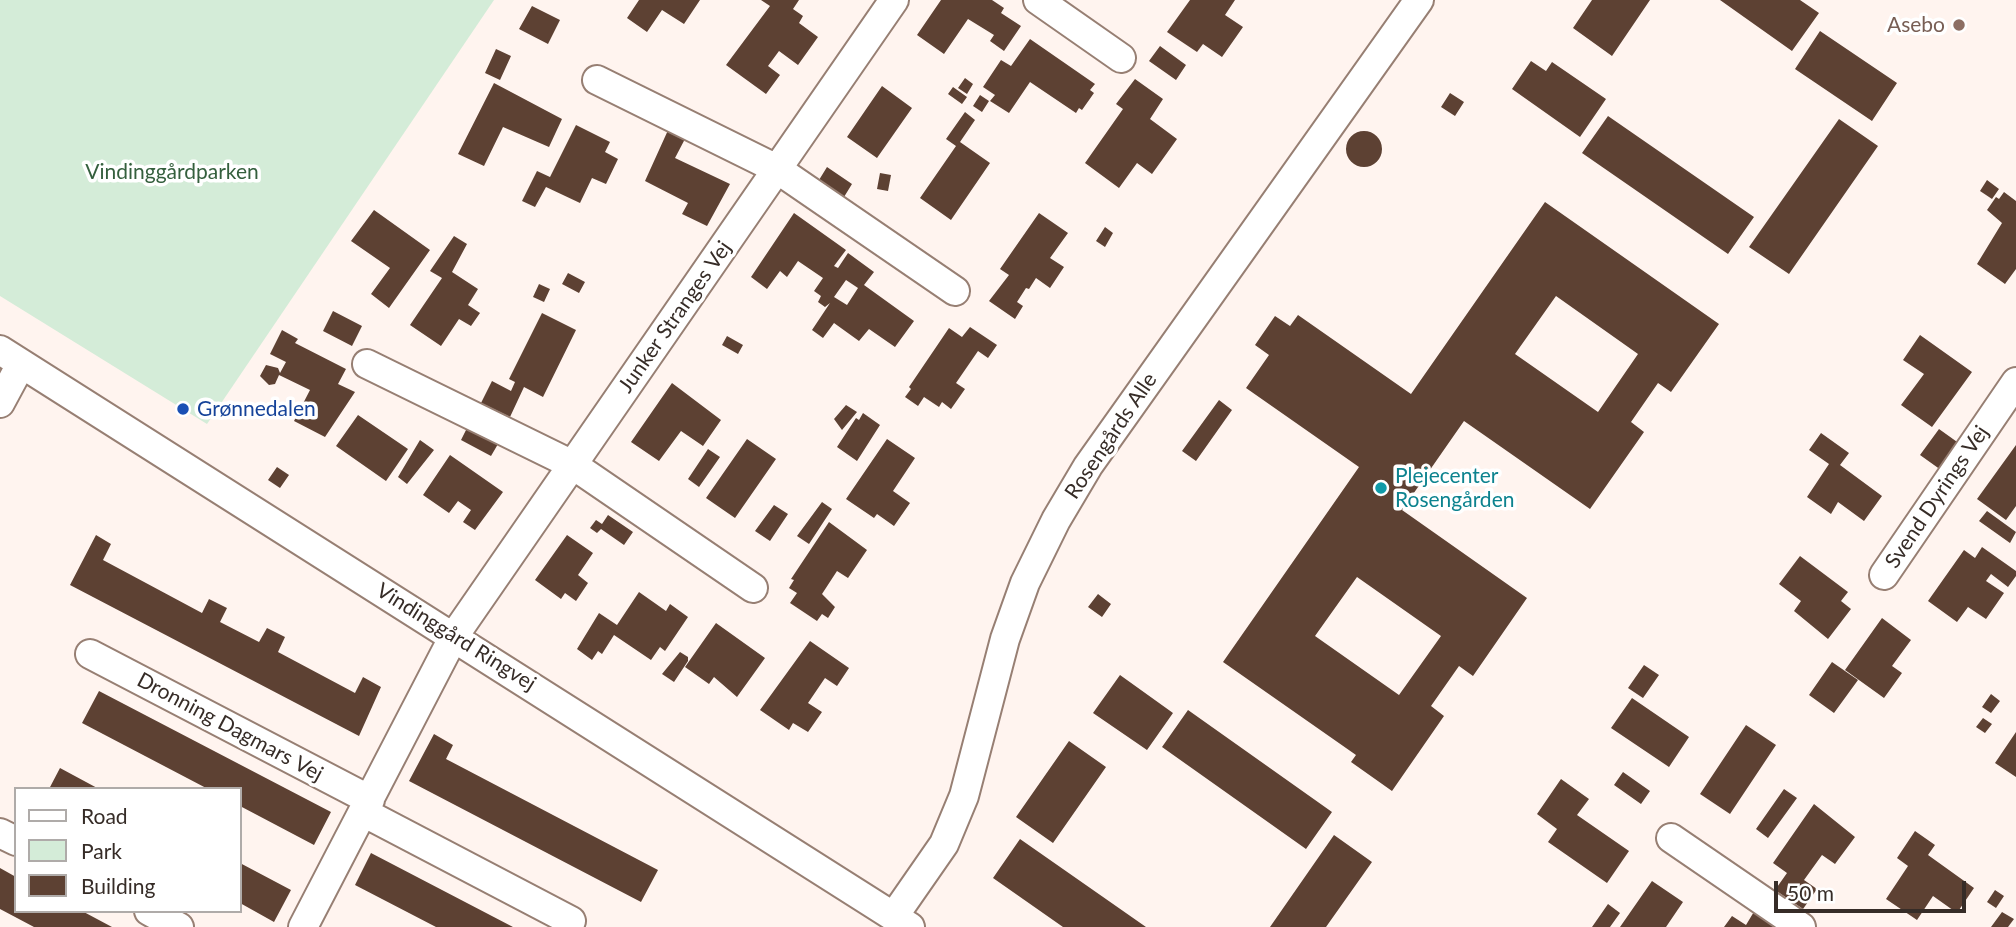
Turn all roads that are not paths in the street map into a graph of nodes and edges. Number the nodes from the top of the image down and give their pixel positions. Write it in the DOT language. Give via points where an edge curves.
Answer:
graph roads {
  1 [pos="894,0"];
  2 [pos="1038,0"];
  3 [pos="1419,0"];
  4 [pos="1121,58"];
  5 [pos="597,80"];
  6 [pos="777,169"];
  7 [pos="955,290"];
  8 [pos="11,357"];
  9 [pos="367,363"];
  10 [pos="2015,384"];
  11 [pos="0,403"];
  12 [pos="573,464"];
  13 [pos="1884,575"];
  14 [pos="753,588"];
  15 [pos="454,636"];
  16 [pos="90,654"];
  17 [pos="367,806"];
  18 [pos="1671,838"];
  19 [pos="153,913"];
  20 [pos="571,921"];
  21 [pos="902,922"];
  22 [pos="179,927"];
  23 [pos="303,927"];
  24 [pos="1801,927"];
  1 -- 6 [label="street, Junker Stranges Vej"];
  2 -- 4 [label="street"];
  3 -- 21 [label="street, Rosengårds Alle" via="1088,466 1056,520 1025,583 1005,639 964,796"];
  5 -- 6 [label="street"];
  6 -- 7 [label="street"];
  6 -- 12 [label="street, Junker Stranges Vej"];
  8 -- 11 [label="street"];
  8 -- 15 [label="street, Vindinggård Ringvej"];
  9 -- 12 [label="street"];
  10 -- 13 [label="street, Svend Dyrings Vej"];
  12 -- 14 [label="street"];
  12 -- 15 [label="street, Junker Stranges Vej"];
  15 -- 17 [label="street"];
  15 -- 21 [label="street, Vindinggård Ringvej"];
  16 -- 17 [label="street, Dronning Dagmars Vej"];
  17 -- 20 [label="street, Dronning Dagmars Vej"];
  17 -- 23 [label="street"];
  18 -- 24 [label="street"];
  19 -- 22 [label="street"];
}
